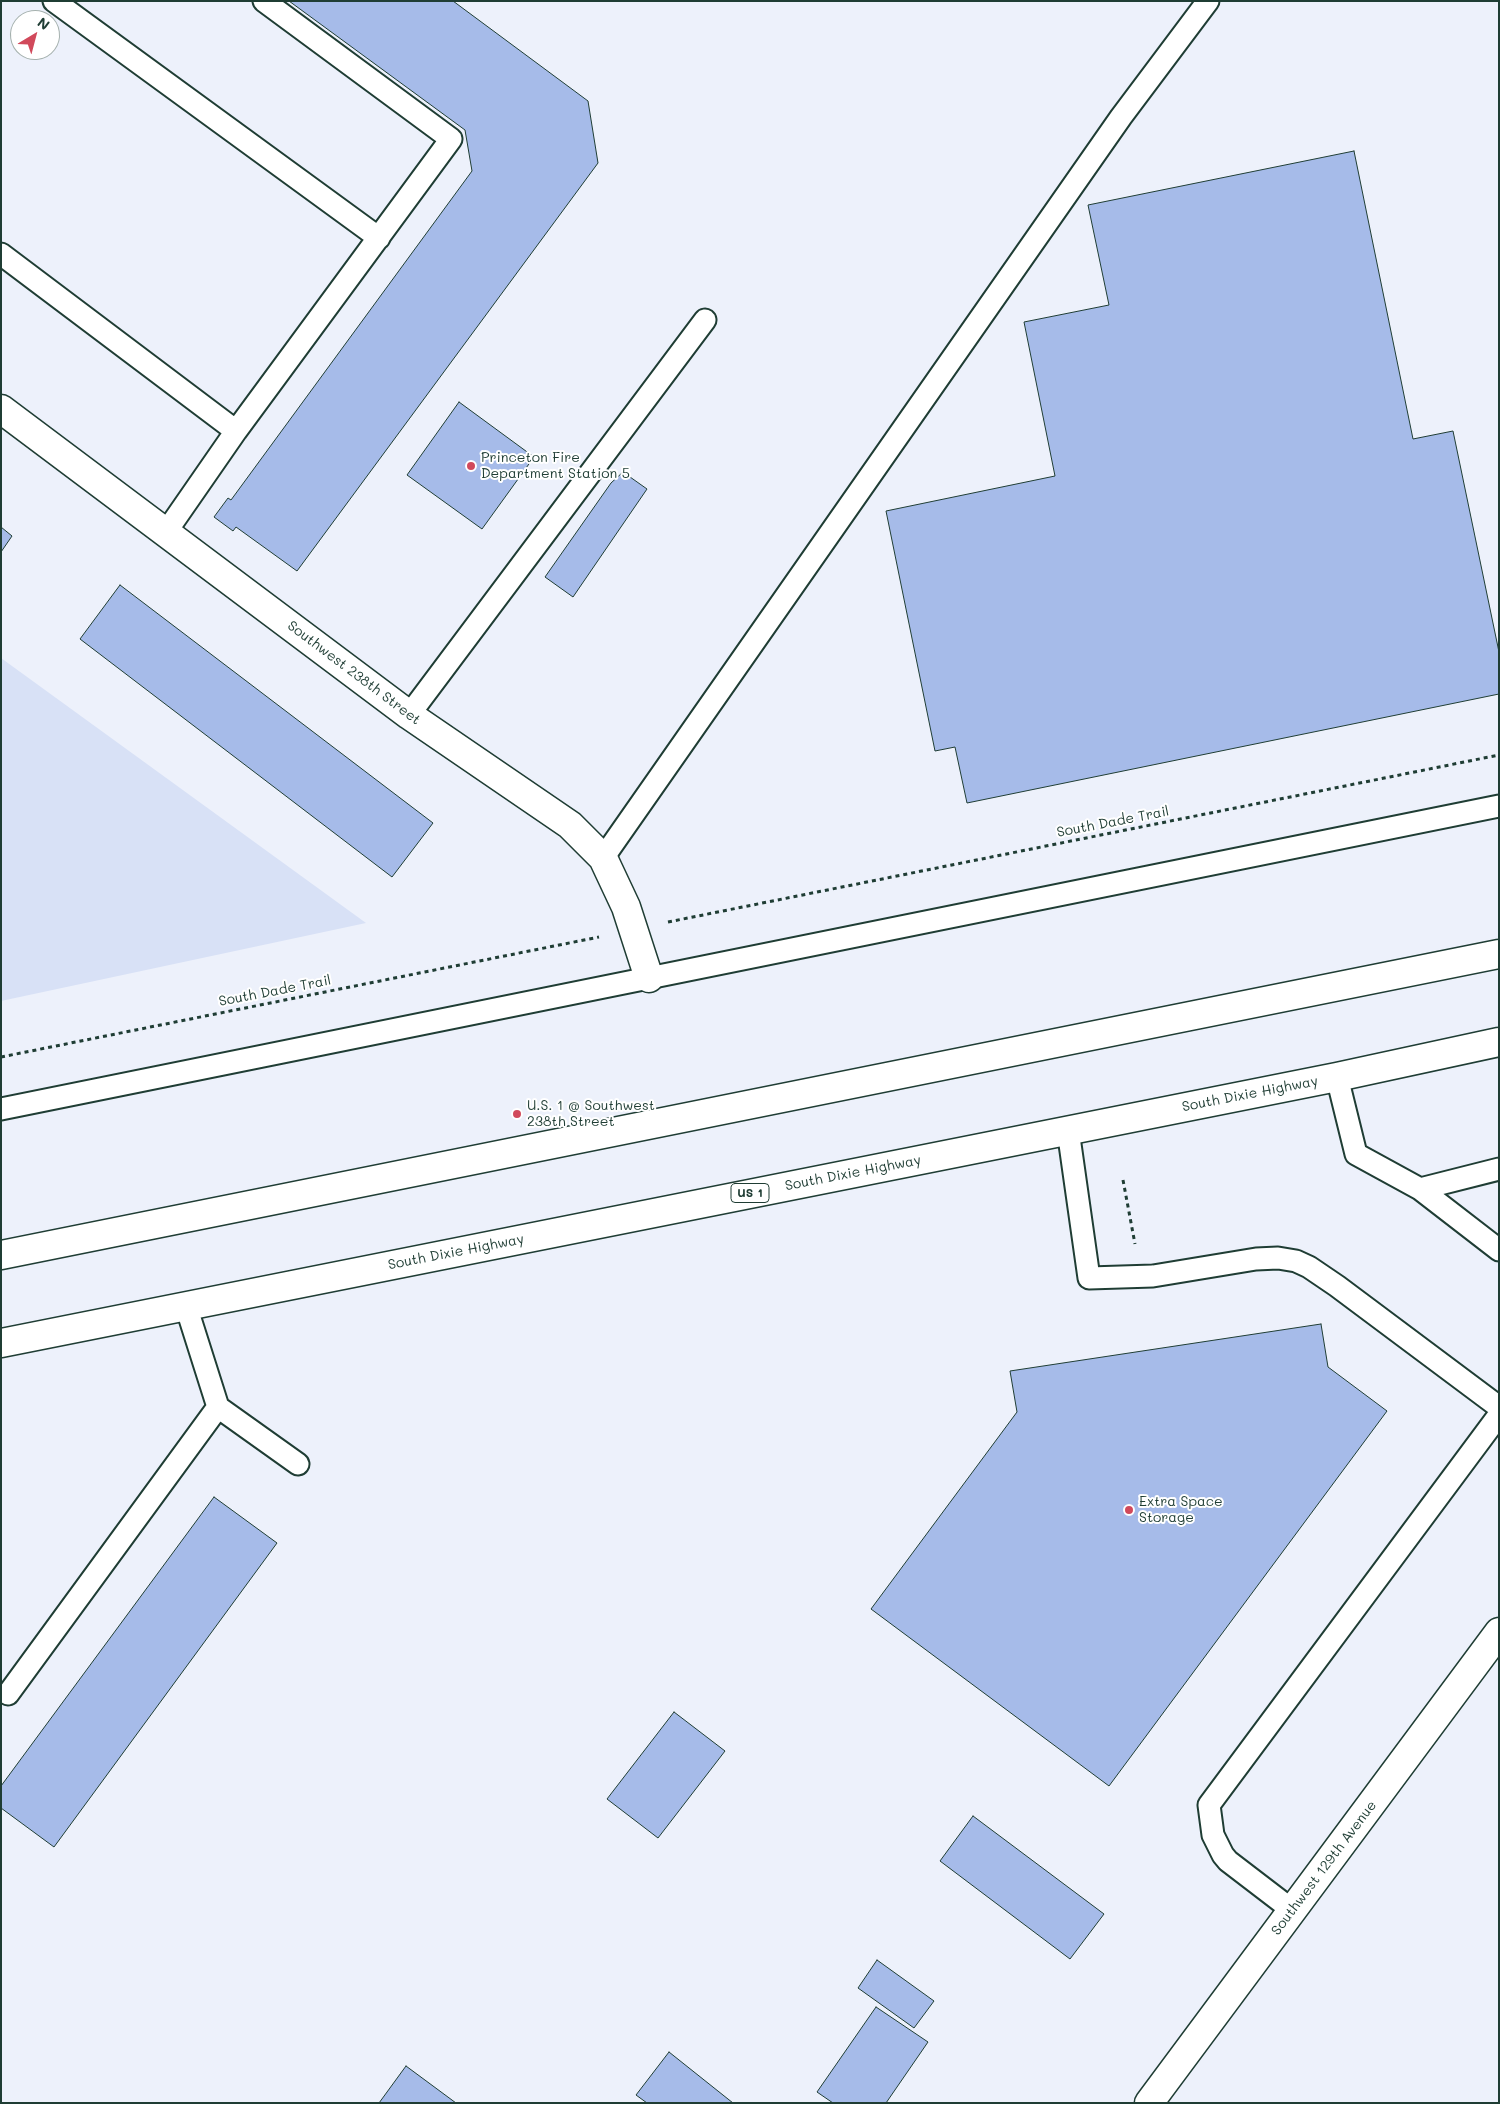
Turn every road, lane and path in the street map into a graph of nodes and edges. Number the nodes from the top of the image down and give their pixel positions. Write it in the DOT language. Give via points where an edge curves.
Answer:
graph roads {
  1 [pos="54,1"];
  2 [pos="264,1"];
  3 [pos="1208,1"];
  4 [pos="379,238"];
  5 [pos="1,254"];
  6 [pos="704,320"];
  7 [pos="1,409"];
  8 [pos="236,431"];
  9 [pos="166,532"];
  10 [pos="409,715"];
  11 [pos="1499,755"];
  12 [pos="1499,806"];
  13 [pos="603,858"];
  14 [pos="731,910"];
  15 [pos="554,946"];
  16 [pos="1499,954"];
  17 [pos="649,978"];
  18 [pos="1499,1042"];
  19 [pos="1,1057"];
  20 [pos="1337,1076"];
  21 [pos="1,1109"];
  22 [pos="1068,1130"];
  23 [pos="1499,1169"];
  24 [pos="1124,1180"];
  25 [pos="1420,1189"];
  26 [pos="1136,1248"];
  27 [pos="1499,1250"];
  28 [pos="1,1255"];
  29 [pos="186,1306"];
  30 [pos="1,1343"];
  31 [pos="218,1407"];
  32 [pos="1499,1407"];
  33 [pos="1499,1415"];
  34 [pos="298,1464"];
  35 [pos="1499,1632"];
  36 [pos="8,1694"];
  37 [pos="1292,1910"];
  38 [pos="1150,2103"];
  1 -- 4 [label="lane"];
  2 -- 4 [label="lane" via="451,139"];
  3 -- 13 [label="lane" via="1115,125"];
  4 -- 8 [label="lane"];
  5 -- 8 [label="lane"];
  6 -- 10 [label="lane"];
  7 -- 9 [label="main road, Southwest 238th Street"];
  8 -- 9 [label="lane"];
  9 -- 10 [label="main road, Southwest 238th Street"];
  10 -- 13 [label="main road, Southwest 238th Street" via="570,825"];
  11 -- 14 [label="path, South Dade Trail"];
  12 -- 17 [label="lane"];
  13 -- 17 [label="main road, Southwest 238th Street" via="626,906"];
  15 -- 19 [label="path, South Dade Trail"];
  16 -- 28 [label="main road"];
  17 -- 21 [label="lane"];
  18 -- 20 [label="main road, South Dixie Highway / US 1"];
  20 -- 22 [label="main road, South Dixie Highway / US 1"];
  20 -- 25 [label="lane" via="1356,1154"];
  22 -- 29 [label="main road, South Dixie Highway / US 1"];
  22 -- 32 [label="lane" via="1089,1278 1153,1276 1256,1259 1296,1261 1336,1286"];
  23 -- 25 [label="lane"];
  24 -- 26 [label="path"];
  25 -- 27 [label="lane"];
  29 -- 30 [label="main road, South Dixie Highway / US 1"];
  29 -- 31 [label="lane"];
  31 -- 34 [label="lane"];
  31 -- 36 [label="lane"];
  33 -- 37 [label="lane" via="1209,1805 1213,1835 1223,1855"];
  35 -- 37 [label="main road, Southwest 129th Avenue"];
  37 -- 38 [label="main road, Southwest 129th Avenue"];
}
